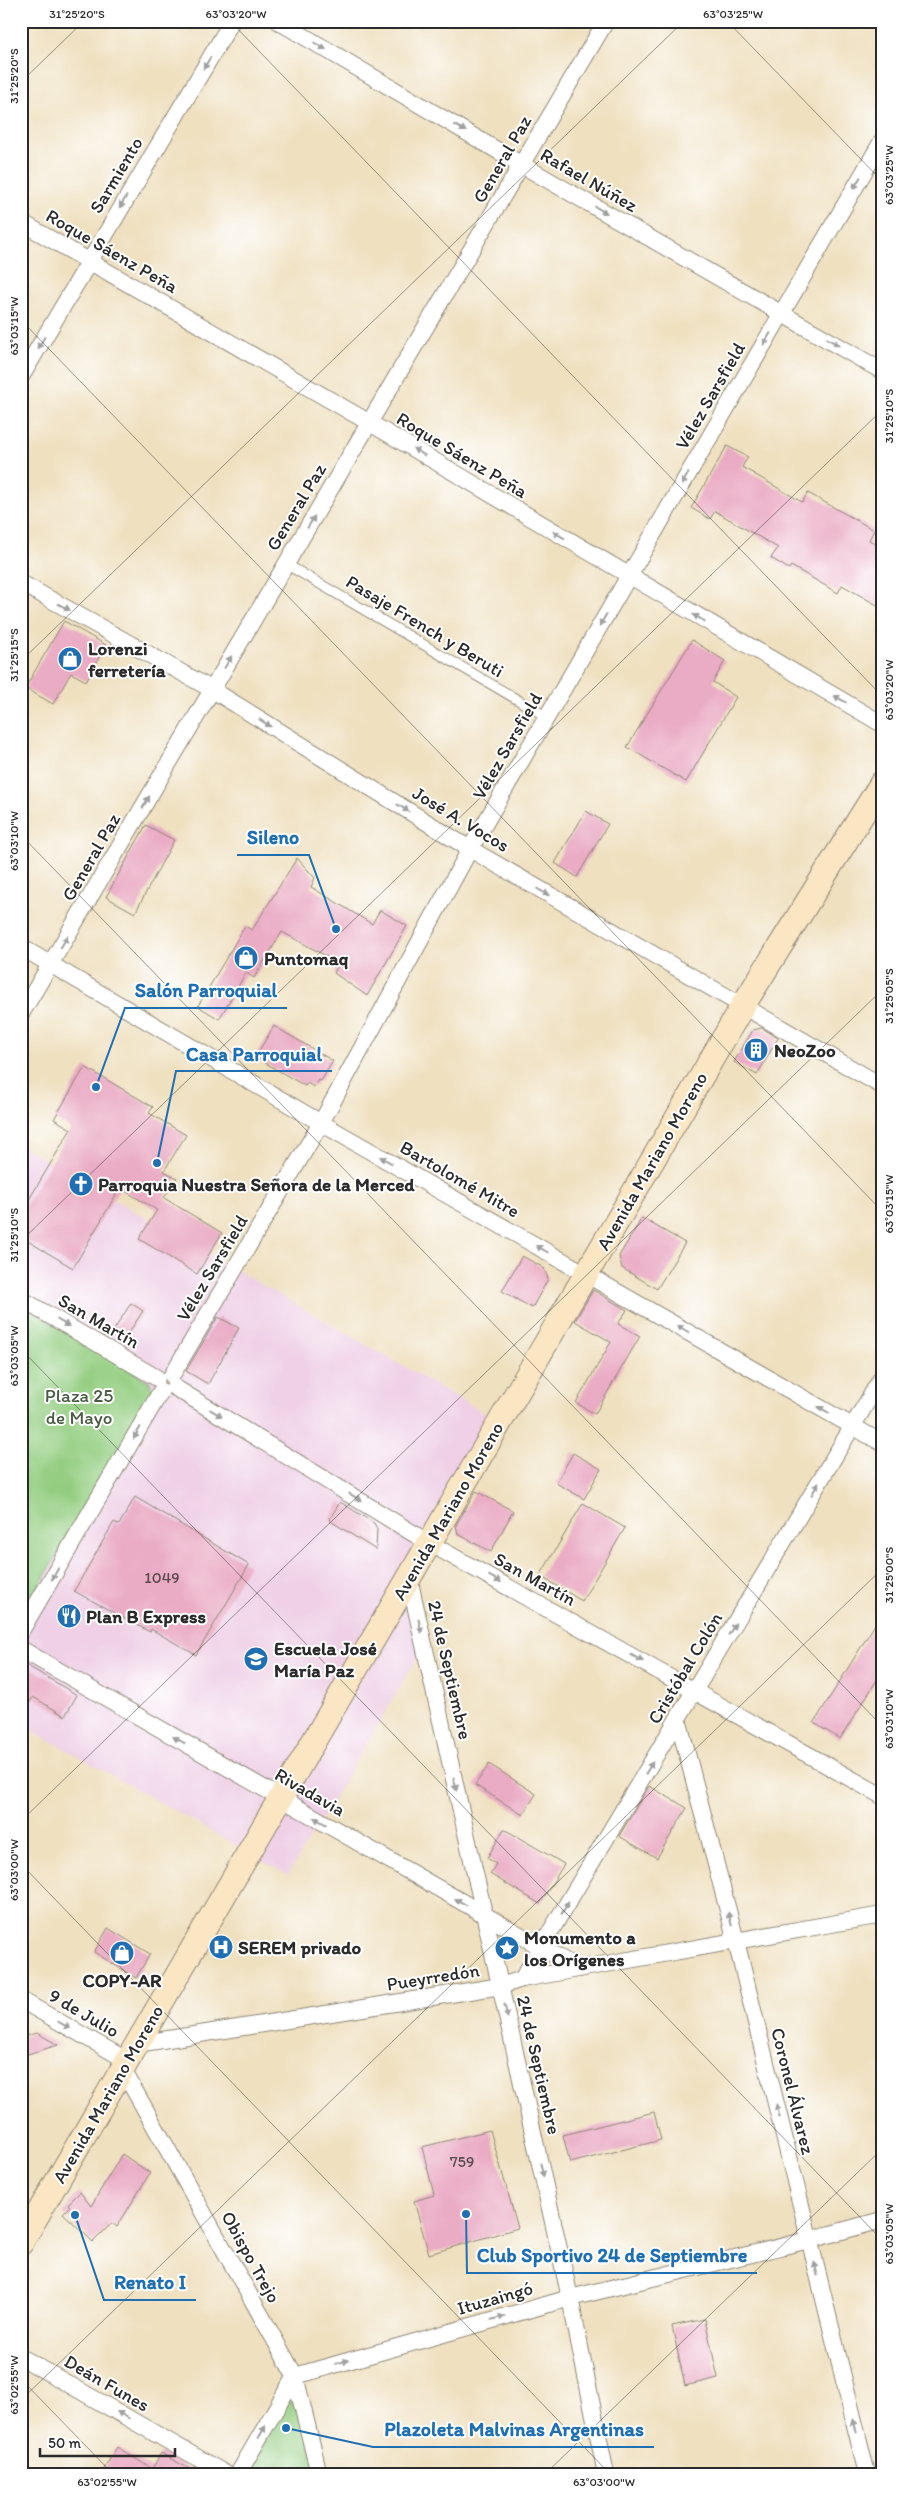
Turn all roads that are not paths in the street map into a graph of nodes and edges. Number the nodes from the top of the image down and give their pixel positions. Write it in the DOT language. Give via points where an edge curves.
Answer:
graph roads {
  1 [pos="232,21"];
  2 [pos="278,21"];
  3 [pos="606,21"];
  4 [pos="882,141"];
  5 [pos="522,165"];
  6 [pos="21,222"];
  7 [pos="89,260"];
  8 [pos="782,312"];
  9 [pos="882,371"];
  10 [pos="21,377"];
  11 [pos="370,423"];
  12 [pos="286,564"];
  13 [pos="628,576"];
  14 [pos="21,583"];
  15 [pos="211,689"];
  16 [pos="547,717"];
  17 [pos="882,724"];
  18 [pos="882,783"];
  19 [pos="470,849"];
  20 [pos="21,947"];
  21 [pos="51,964"];
  22 [pos="742,1007"];
  23 [pos="21,1014"];
  24 [pos="882,1086"];
  25 [pos="321,1123"];
  26 [pos="586,1274"];
  27 [pos="21,1299"];
  28 [pos="882,1377"];
  29 [pos="166,1383"];
  30 [pos="852,1426"];
  31 [pos="882,1443"];
  32 [pos="429,1543"];
  33 [pos="409,1578"];
  34 [pos="21,1631"];
  35 [pos="21,1641"];
  36 [pos="21,1648"];
  37 [pos="694,1691"];
  38 [pos="678,1719"];
  39 [pos="882,1796"];
  40 [pos="281,1799"];
  41 [pos="882,1914"];
  42 [pos="485,1915"];
  43 [pos="736,1941"];
  44 [pos="541,1948"];
  45 [pos="580,1969"];
  46 [pos="522,1980"];
  47 [pos="501,1986"];
  48 [pos="21,2000"];
  49 [pos="129,2058"];
  50 [pos="882,2220"];
  51 [pos="809,2240"];
  52 [pos="21,2243"];
  53 [pos="570,2298"];
  54 [pos="21,2357"];
  55 [pos="295,2376"];
  56 [pos="226,2474"];
  57 [pos="238,2474"];
  58 [pos="319,2474"];
  59 [pos="606,2474"];
  60 [pos="867,2474"];
  1 -- 7 [label="street, Sarmiento, one-way"];
  2 -- 5 [label="street, Rafael Núñez, one-way"];
  3 -- 5 [label="street, General Paz"];
  4 -- 8 [label="street, Vélez Sarsfield, one-way"];
  5 -- 8 [label="street, Rafael Núñez, one-way"];
  5 -- 11 [label="street, General Paz"];
  6 -- 7 [label="street, Roque Sáenz Peña"];
  7 -- 10 [label="street, Sarmiento, one-way"];
  7 -- 11 [label="street, Roque Sáenz Peña"];
  8 -- 9 [label="street, Rafael Núñez, one-way"];
  8 -- 13 [label="street, Vélez Sarsfield, one-way"];
  12 -- 11 [label="street, General Paz, one-way"];
  13 -- 11 [label="street, Roque Sáenz Peña, one-way"];
  15 -- 12 [label="street, General Paz, one-way"];
  12 -- 16 [label="lane, Pasaje French y Beruti"];
  13 -- 16 [label="street, Vélez Sarsfield, one-way"];
  17 -- 13 [label="street, Roque Sáenz Peña, one-way"];
  14 -- 15 [label="street, José A. Vocos, one-way"];
  15 -- 19 [label="street, José A. Vocos, one-way"];
  21 -- 15 [label="street, General Paz, one-way"];
  16 -- 19 [label="street, Vélez Sarsfield"];
  18 -- 22 [label="main road, Avenida Mariano Moreno"];
  19 -- 22 [label="street, José A. Vocos, one-way"];
  19 -- 25 [label="street, Vélez Sarsfield"];
  20 -- 21 [label="street, Bartolomé Mitre"];
  21 -- 23 [label="street, General Paz"];
  21 -- 25 [label="street, Bartolomé Mitre"];
  22 -- 24 [label="street, José A. Vocos"];
  22 -- 26 [label="main road, Avenida Mariano Moreno"];
  26 -- 25 [label="street, Bartolomé Mitre, one-way"];
  25 -- 29 [label="street, Vélez Sarsfield"];
  30 -- 26 [label="street, Bartolomé Mitre, one-way"];
  26 -- 32 [label="main road, Avenida Mariano Moreno"];
  27 -- 29 [label="street, San Martín, one-way"];
  28 -- 30 [label="street, Cristóbal Colón"];
  29 -- 32 [label="street, San Martín, one-way"];
  29 -- 34 [label="street, Vélez Sarsfield, one-way"];
  30 -- 31 [label="street, Bartolomé Mitre"];
  37 -- 30 [label="street, Cristóbal Colón, one-way"];
  32 -- 33 [label="main road, Avenida Mariano Moreno"];
  32 -- 37 [label="street, San Martín, one-way"];
  33 -- 40 [label="main road, Avenida Mariano Moreno"];
  33 -- 42 [label="street, 24 de Septiembre, one-way"];
  35 -- 36 [label="street"];
  40 -- 36 [label="street, Rivadavia, one-way"];
  37 -- 38 [label="street, Cristóbal Colón"];
  37 -- 39 [label="street, San Martín"];
  43 -- 38 [label="street, Coronel Álvarez, one-way"];
  44 -- 38 [label="street, Cristóbal Colón, one-way"];
  42 -- 40 [label="street, Rivadavia, one-way"];
  40 -- 49 [label="main road, Avenida Mariano Moreno"];
  41 -- 43 [label="street, Pueyrredón"];
  42 -- 44 [label="street, Rivadavia"];
  42 -- 47 [label="street, 24 de Septiembre"];
  43 -- 45 [label="street, Pueyrredón"];
  51 -- 43 [label="street, Coronel Álvarez, one-way"];
  44 -- 45 [label="street, Rivadavia"];
  44 -- 46 [label="street, Cristóbal Colón"];
  45 -- 46 [label="street, Pueyrredón"];
  46 -- 47 [label="street, Pueyrredón"];
  47 -- 49 [label="street, Pueyrredón"];
  47 -- 53 [label="street, 24 de Septiembre, one-way"];
  48 -- 49 [label="street, 9 de Julio, one-way"];
  49 -- 52 [label="main road, Avenida Mariano Moreno"];
  49 -- 55 [label="street, Obispo Trejo"];
  50 -- 51 [label="street, Ituzaingó"];
  51 -- 53 [label="street, Ituzaingó"];
  60 -- 51 [label="street, Coronel Álvarez, one-way"];
  55 -- 53 [label="street, Ituzaingó, one-way"];
  53 -- 59 [label="street, 24 de Septiembre"];
  56 -- 54 [label="street, Deán Funes, one-way"];
  57 -- 55 [label="street, one-way"];
  55 -- 58 [label="street, Obispo Trejo"];
}
